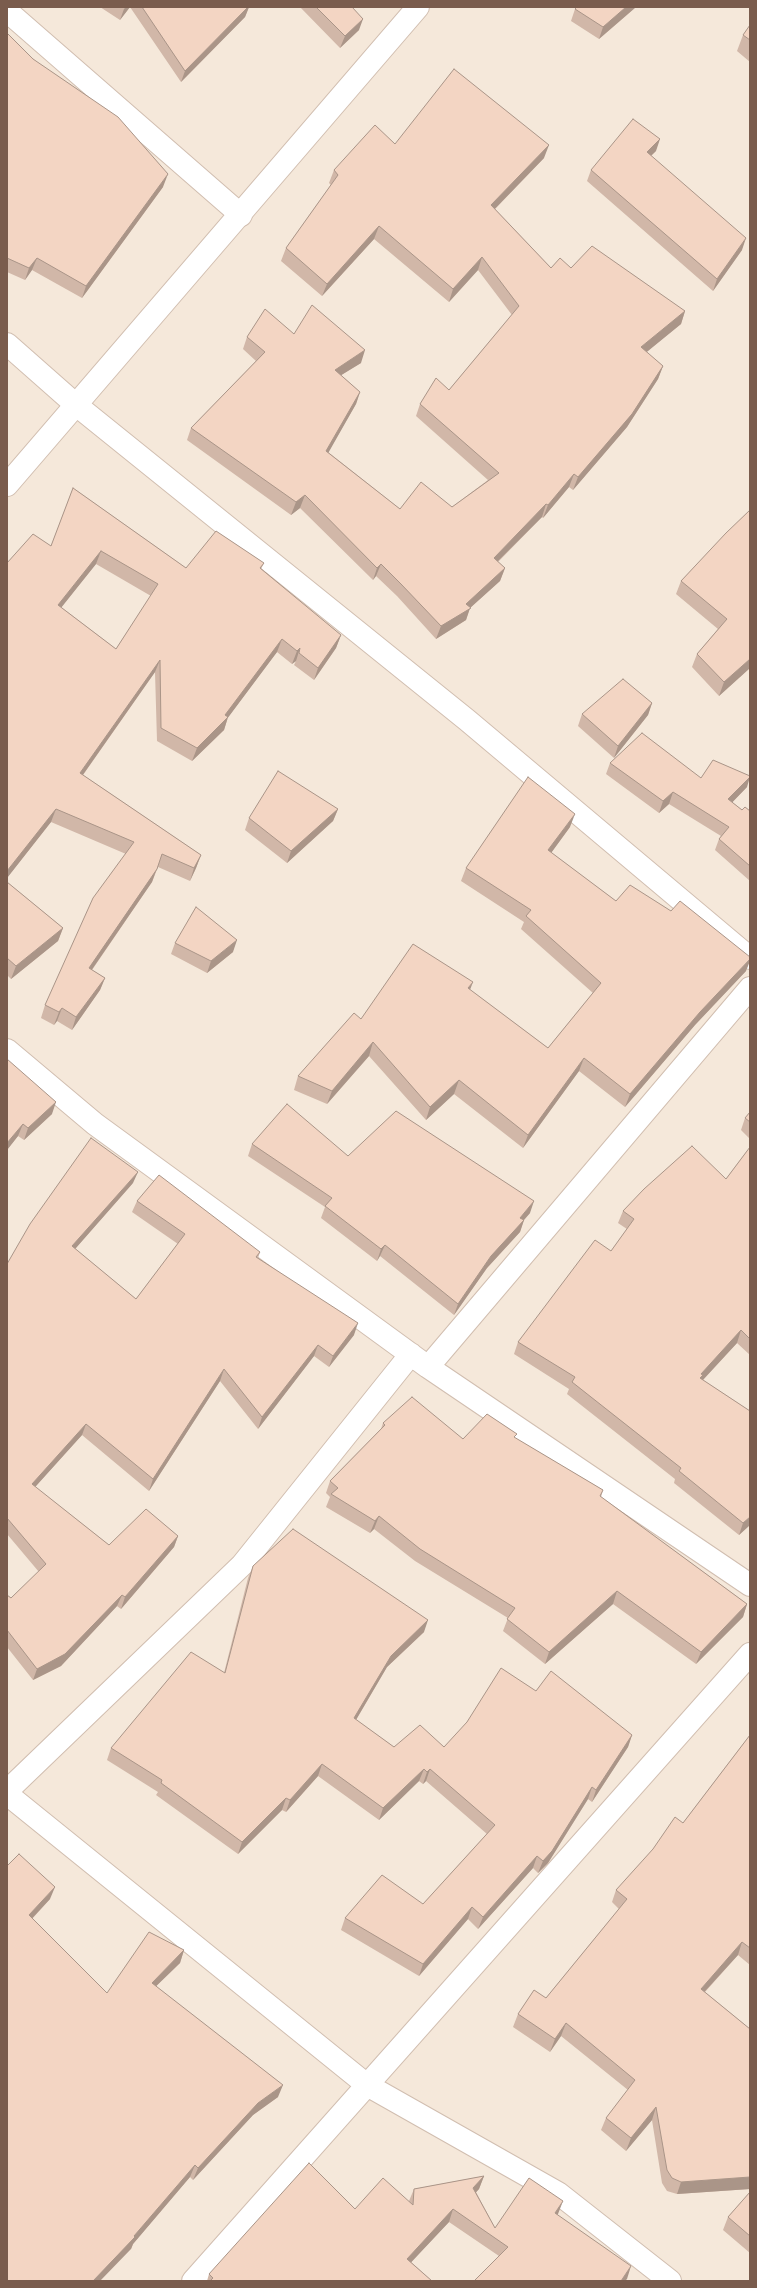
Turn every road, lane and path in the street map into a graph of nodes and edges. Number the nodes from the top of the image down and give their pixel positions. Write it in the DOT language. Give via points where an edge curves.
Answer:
graph roads {
  1 [pos="418,7"];
  2 [pos="7,11"];
  3 [pos="241,215"];
  4 [pos="7,344"];
  5 [pos="75,404"];
  6 [pos="7,485"];
  7 [pos="750,958"];
  8 [pos="750,988"];
  9 [pos="7,1050"];
  10 [pos="411,1354"];
  11 [pos="428,1367"];
  12 [pos="750,1585"];
  13 [pos="750,1654"];
  14 [pos="7,1793"];
  15 [pos="367,2085"];
  16 [pos="193,2281"];
  17 [pos="670,2281"];
  1 -- 3 [label="street"];
  2 -- 3 [label="street"];
  3 -- 5 [label="street"];
  4 -- 5 [label="street"];
  5 -- 6 [label="street"];
  5 -- 7 [label="street" via="467,720"];
  8 -- 11 [label="street"];
  9 -- 10 [label="street" via="95,1124"];
  10 -- 11 [label="street"];
  10 -- 14 [label="street" via="242,1565"];
  11 -- 12 [label="street"];
  13 -- 15 [label="street"];
  14 -- 15 [label="street"];
  15 -- 16 [label="street"];
  15 -- 17 [label="street" via="558,2192"];
}
